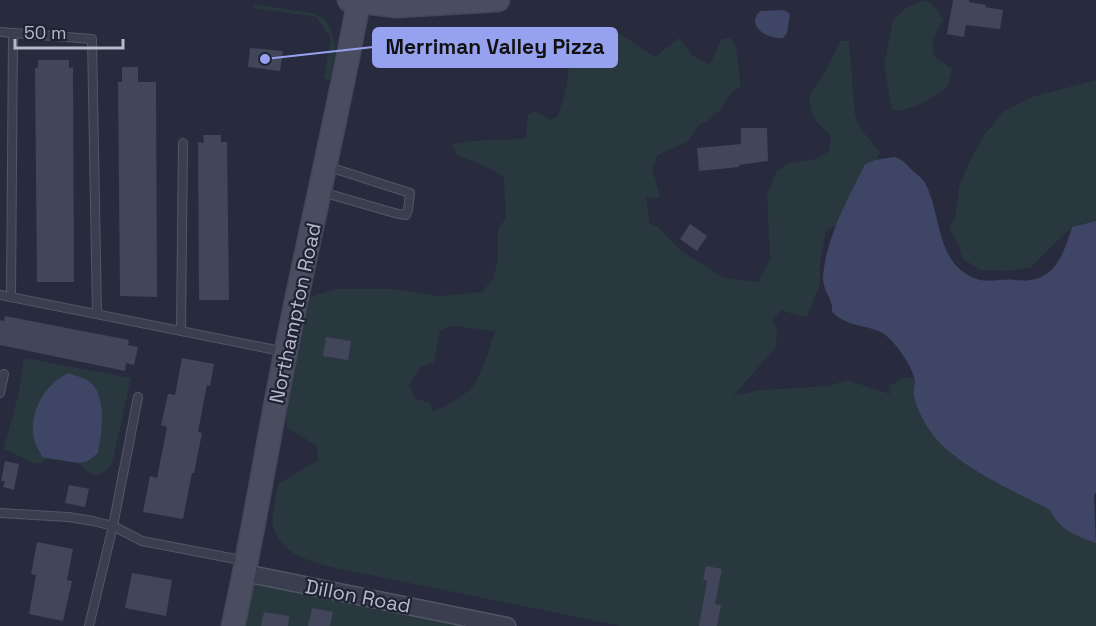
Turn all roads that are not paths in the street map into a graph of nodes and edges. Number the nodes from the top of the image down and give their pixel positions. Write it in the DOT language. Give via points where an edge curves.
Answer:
graph roads {
  1 [pos="355,0"];
  2 [pos="498,0"];
  3 [pos="0,32"];
  4 [pos="13,33"];
  5 [pos="183,143"];
  6 [pos="326,166"];
  7 [pos="320,192"];
  8 [pos="0,295"];
  9 [pos="11,297"];
  10 [pos="97,314"];
  11 [pos="181,331"];
  12 [pos="286,352"];
  13 [pos="3,374"];
  14 [pos="0,393"];
  15 [pos="138,397"];
  16 [pos="0,513"];
  17 [pos="113,526"];
  18 [pos="246,567"];
  19 [pos="88,626"];
  20 [pos="233,626"];
  21 [pos="507,626"];
  1 -- 2 [label="street" via="396,6"];
  1 -- 6 [label="street, Northampton Road"];
  3 -- 4 [label="lane"];
  4 -- 9 [label="lane"];
  4 -- 10 [label="lane" via="92,39"];
  5 -- 11 [label="lane"];
  6 -- 7 [label="street, Northampton Road"];
  6 -- 7 [label="lane" via="410,193 408,210 406,215 398,214"];
  7 -- 12 [label="street, Northampton Road"];
  8 -- 9 [label="lane"];
  9 -- 10 [label="lane"];
  10 -- 11 [label="lane"];
  11 -- 12 [label="lane"];
  12 -- 18 [label="street, Northampton Road"];
  13 -- 14 [label="lane"];
  15 -- 17 [label="lane"];
  16 -- 17 [label="lane" via="68,517"];
  17 -- 18 [label="lane" via="142,541"];
  17 -- 19 [label="lane"];
  18 -- 20 [label="street, Northampton Road"];
  18 -- 21 [label="street, Dillon Road"];
}
